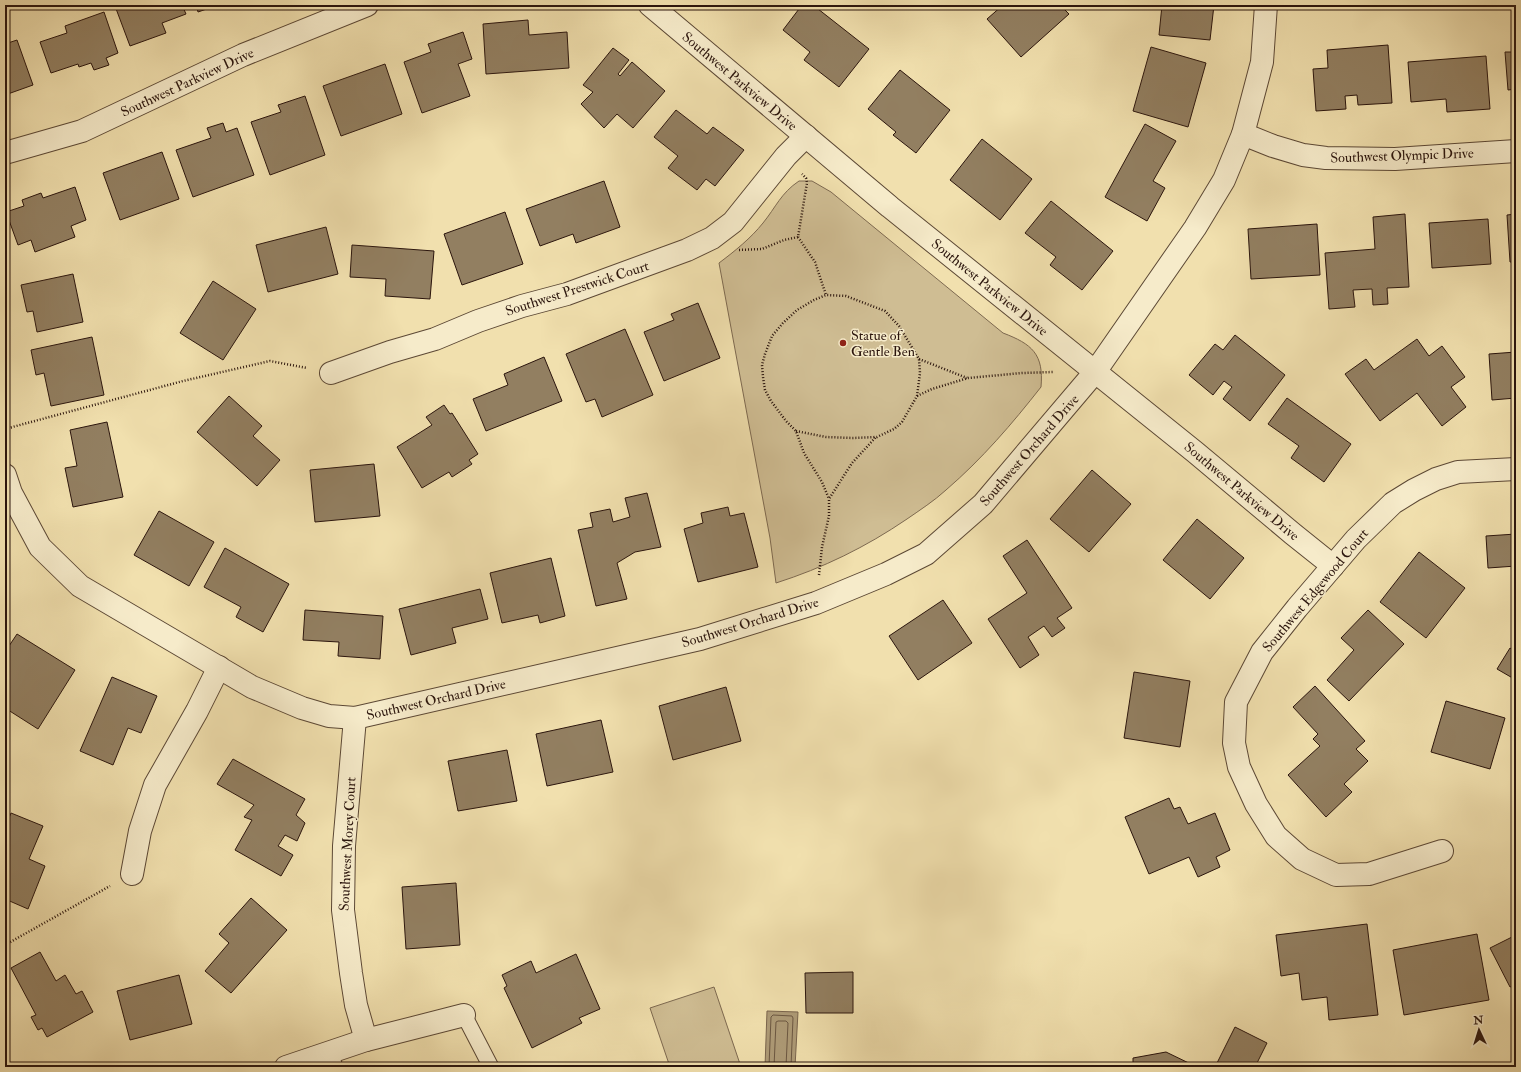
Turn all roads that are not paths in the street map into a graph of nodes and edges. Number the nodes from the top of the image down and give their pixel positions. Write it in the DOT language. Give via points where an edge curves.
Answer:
graph roads {
  1 [pos="366,5"];
  2 [pos="650,5"];
  3 [pos="1266,5"];
  4 [pos="1243,134"];
  5 [pos="806,136"];
  6 [pos="1516,151"];
  7 [pos="5,153"];
  8 [pos="1095,372"];
  9 [pos="331,373"];
  10 [pos="1516,469"];
  11 [pos="5,475"];
  12 [pos="1333,566"];
  13 [pos="218,668"];
  14 [pos="355,718"];
  15 [pos="1442,852"];
  16 [pos="132,874"];
  17 [pos="464,1015"];
  18 [pos="366,1040"];
  19 [pos="333,1059"];
  20 [pos="286,1067"];
  21 [pos="491,1067"];
  1 -- 7 [label="street, Southwest Parkview Drive" via="243,55 82,131"];
  2 -- 5 [label="street, Southwest Parkview Drive"];
  3 -- 4 [label="street, Southwest Orchard Drive" via="1262,62"];
  4 -- 6 [label="street, Southwest Olympic Drive" via="1281,149 1326,158 1395,159"];
  4 -- 8 [label="street, Southwest Orchard Drive" via="1224,180 1195,228"];
  5 -- 8 [label="street, Southwest Parkview Drive"];
  5 -- 9 [label="street, Southwest Prestwick Court" via="786,156 733,222 712,238 687,250 567,294 522,306 435,339"];
  8 -- 12 [label="street, Southwest Parkview Drive"];
  8 -- 14 [label="street, Southwest Orchard Drive" via="983,504 926,554 886,574 816,603 700,639"];
  10 -- 12 [label="street, Southwest Edgewood Court" via="1458,472 1414,490 1393,503"];
  11 -- 13 [label="street, Southwest Orchard Drive" via="11,493 40,547 80,586"];
  12 -- 15 [label="street, Southwest Edgewood Court" via="1262,652 1236,702 1234,743 1239,767 1256,804 1276,836 1302,859 1336,876 1369,874"];
  13 -- 14 [label="street, Southwest Orchard Drive" via="252,687 302,708 329,716"];
  13 -- 16 [label="street" via="155,785 140,831"];
  14 -- 18 [label="street, Southwest Morey Court" via="344,846 343,910 356,1005"];
  17 -- 18 [label="street"];
  17 -- 21 [label="lane"];
  18 -- 19 [label="street"];
  19 -- 20 [label="street"];
}
